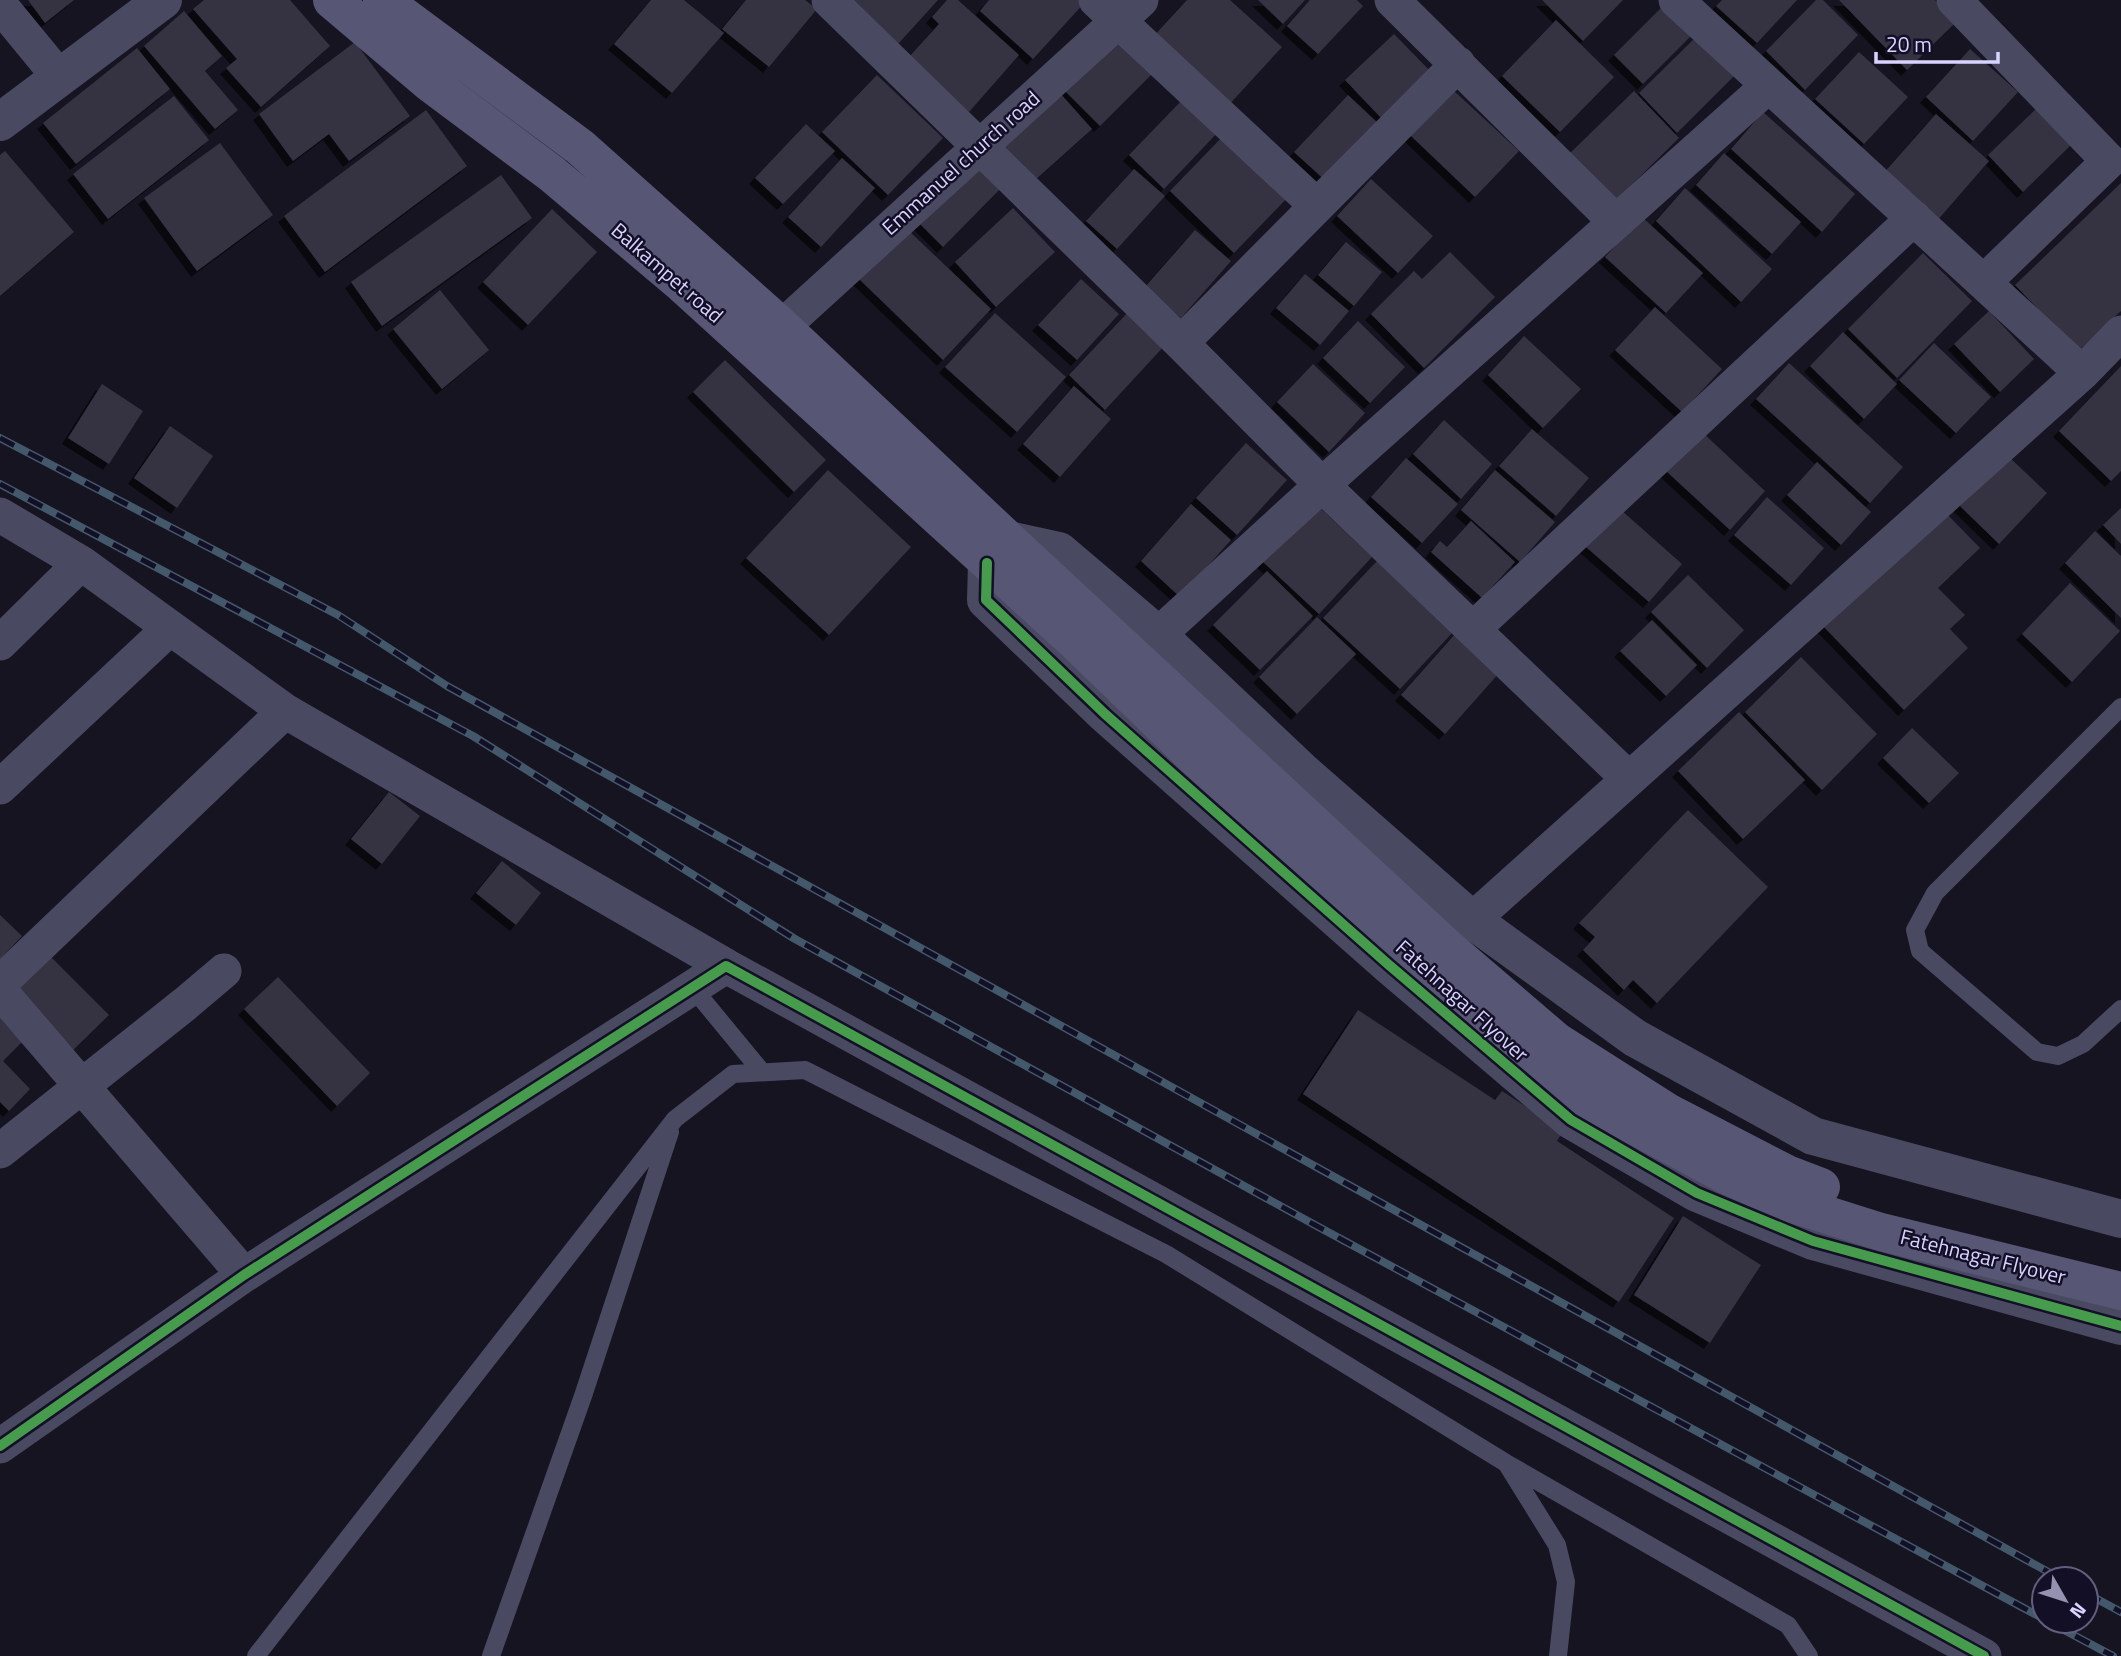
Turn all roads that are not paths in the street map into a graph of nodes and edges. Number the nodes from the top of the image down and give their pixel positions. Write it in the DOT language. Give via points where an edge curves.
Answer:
graph roads {
  1 [pos="163,0"];
  2 [pos="332,0"];
  3 [pos="382,0"];
  4 [pos="829,0"];
  5 [pos="1392,0"];
  6 [pos="1954,0"];
  7 [pos="1689,4"];
  8 [pos="0,5"];
  9 [pos="1118,7"];
  10 [pos="1458,64"];
  11 [pos="60,78"];
  12 [pos="1768,86"];
  13 [pos="0,122"];
  14 [pos="980,146"];
  15 [pos="1316,205"];
  16 [pos="1914,218"];
  17 [pos="1615,221"];
  18 [pos="1984,282"];
  19 [pos="782,327"];
  20 [pos="2121,333"];
  21 [pos="1181,343"];
  22 [pos="2082,373"];
  23 [pos="1322,485"];
  24 [pos="0,515"];
  25 [pos="997,551"];
  26 [pos="82,563"];
  27 [pos="170,628"];
  28 [pos="1473,629"];
  29 [pos="1086,633"];
  30 [pos="1158,635"];
  31 [pos="0,643"];
  32 [pos="2121,707"];
  33 [pos="285,711"];
  34 [pos="1629,779"];
  35 [pos="0,787"];
  36 [pos="1472,920"];
  37 [pos="726,966"];
  38 [pos="224,971"];
  39 [pos="0,983"];
  40 [pos="692,987"];
  41 [pos="0,991"];
  42 [pos="2121,1009"];
  43 [pos="762,1072"];
  44 [pos="81,1087"];
  45 [pos="675,1119"];
  46 [pos="0,1151"];
  47 [pos="2121,1219"];
  48 [pos="2121,1264"];
  49 [pos="244,1275"];
  50 [pos="2121,1291"];
  51 [pos="2121,1326"];
  52 [pos="0,1446"];
  53 [pos="1506,1463"];
  54 [pos="256,1656"];
  55 [pos="491,1656"];
  56 [pos="1558,1656"];
  57 [pos="1809,1656"];
  58 [pos="1984,1656"];
  1 -- 11 [label="street"];
  2 -- 25 [label="main road, Balkampet road" via="430,83 552,174"];
  3 -- 19 [label="main road, Balkampet road" via="580,147"];
  4 -- 14 [label="street"];
  5 -- 10 [label="street"];
  6 -- 18 [label="street" via="2109,161"];
  7 -- 12 [label="street"];
  8 -- 11 [label="street"];
  9 -- 14 [label="street, Emmanuel church road"];
  9 -- 15 [label="street"];
  10 -- 15 [label="street"];
  10 -- 17 [label="street"];
  11 -- 13 [label="street"];
  12 -- 16 [label="street"];
  12 -- 17 [label="street"];
  14 -- 19 [label="street, Emmanuel church road"];
  14 -- 21 [label="street"];
  15 -- 21 [label="street"];
  16 -- 18 [label="street"];
  16 -- 28 [label="street"];
  17 -- 23 [label="street"];
  18 -- 22 [label="street"];
  19 -- 25 [label="main road, Balkampet road"];
  20 -- 22 [label="street"];
  21 -- 23 [label="street"];
  22 -- 34 [label="street"];
  23 -- 28 [label="street"];
  23 -- 30 [label="street"];
  24 -- 26 [label="street"];
  25 -- 29 [label="main road, Fatehnagar Flyover"];
  25 -- 30 [label="street" via="1059,551"];
  25 -- 51 [label="street" via="986,600 1389,965 1571,1120 1697,1193 1813,1241"];
  26 -- 27 [label="street"];
  26 -- 31 [label="street"];
  27 -- 33 [label="street"];
  27 -- 35 [label="street"];
  28 -- 34 [label="street"];
  29 -- 48 [label="main road, Fatehnagar Flyover" via="1556,1041 1670,1113 1787,1174 1892,1214"];
  29 -- 50 [label="main road, Fatehnagar Flyover" via="1199,761 1514,1051 1583,1098 1783,1201 1881,1233"];
  30 -- 36 [label="street" via="1303,772"];
  32 -- 42 [label="lane" via="1935,893 1915,930 1920,951 2037,1052 2058,1056 2083,1044"];
  33 -- 37 [label="street"];
  33 -- 39 [label="street"];
  34 -- 36 [label="street"];
  36 -- 47 [label="street" via="1634,1038 1813,1136"];
  37 -- 40 [label="street"];
  37 -- 58 [label="street"];
  38 -- 44 [label="street"];
  40 -- 43 [label="lane"];
  40 -- 49 [label="street"];
  41 -- 44 [label="street"];
  43 -- 45 [label="lane" via="733,1074"];
  43 -- 53 [label="lane" via="805,1070 1166,1254"];
  44 -- 46 [label="street"];
  44 -- 49 [label="street"];
  45 -- 54 [label="lane"];
  45 -- 55 [label="lane"];
  49 -- 52 [label="street"];
  53 -- 56 [label="lane" via="1557,1545 1566,1582"];
  53 -- 57 [label="lane" via="1788,1625"];
}
